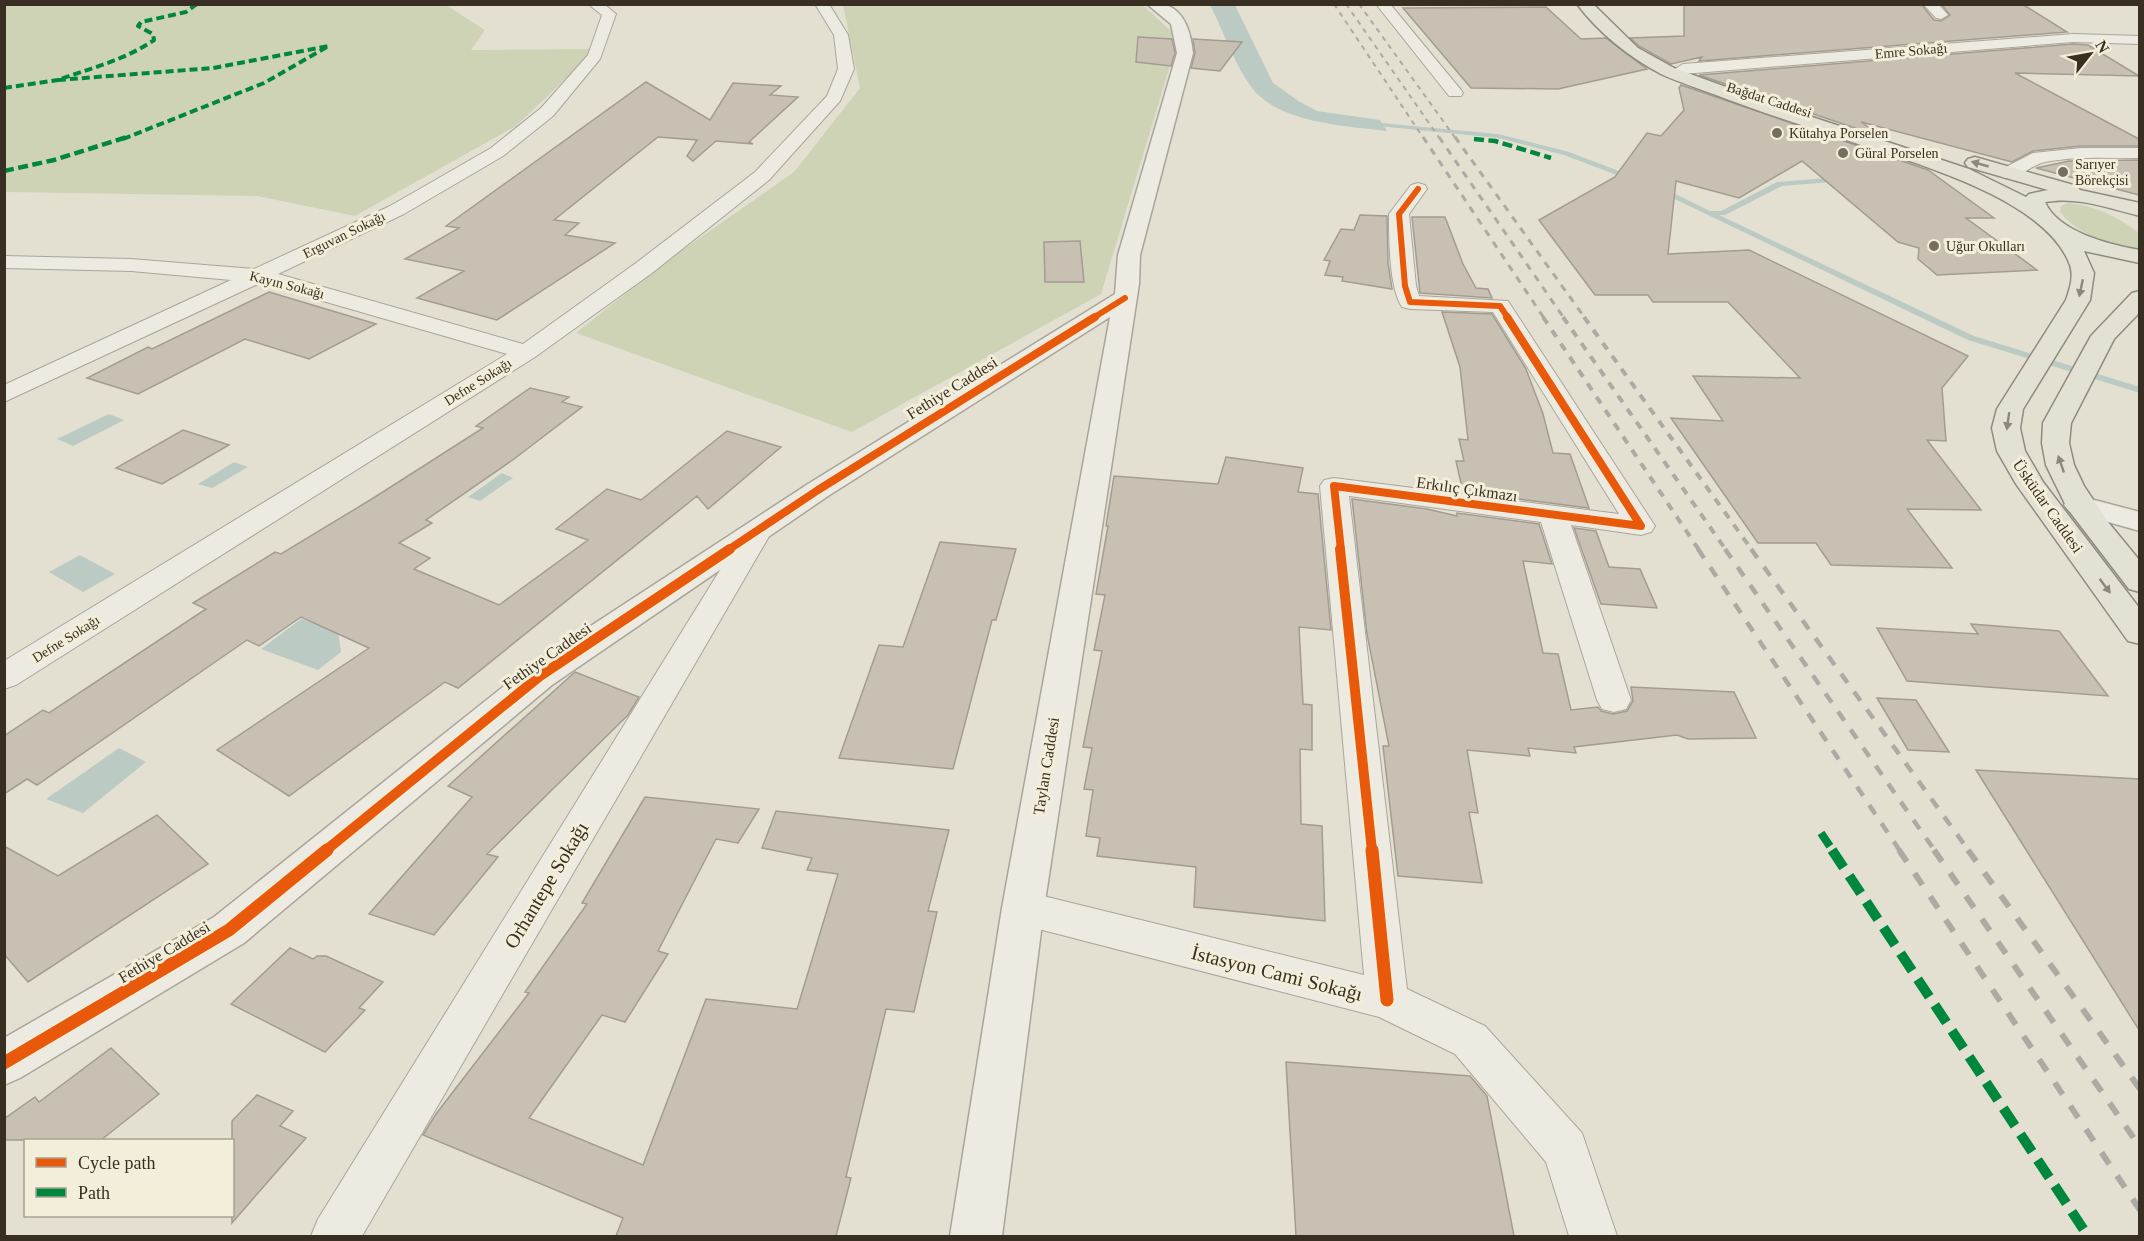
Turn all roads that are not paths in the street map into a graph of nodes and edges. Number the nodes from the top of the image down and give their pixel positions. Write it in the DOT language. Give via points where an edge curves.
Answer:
graph roads {
  1 [pos="594,4"];
  2 [pos="822,4"];
  3 [pos="1154,4"];
  4 [pos="1382,4"];
  5 [pos="1584,4"];
  6 [pos="1599,4"];
  7 [pos="1929,4"];
  8 [pos="1941,15"];
  9 [pos="2139,40"];
  10 [pos="1683,69"];
  11 [pos="1455,93"];
  12 [pos="2139,153"];
  13 [pos="2009,172"];
  14 [pos="1418,189"];
  15 [pos="2096,198"];
  16 [pos="2139,210"];
  17 [pos="2139,220"];
  18 [pos="2046,221"];
  19 [pos="2139,257"];
  20 [pos="4,262"];
  21 [pos="261,276"];
  22 [pos="1125,298"];
  23 [pos="2139,298"];
  24 [pos="526,352"];
  25 [pos="2034,370"];
  26 [pos="4,394"];
  27 [pos="2079,505"];
  28 [pos="1553,516"];
  29 [pos="2139,522"];
  30 [pos="757,533"];
  31 [pos="2139,582"];
  32 [pos="2139,633"];
  33 [pos="4,677"];
  34 [pos="1614,700"];
  35 [pos="1023,908"];
  36 [pos="1387,1000"];
  37 [pos="4,1063"];
  38 [pos="335,1236"];
  39 [pos="976,1236"];
  40 [pos="1593,1236"];
  1 -- 21 [label="street, Erguvan Sokağı" via="609,14 595,56 547,112 497,152 397,210"];
  2 -- 24 [label="street, Defne Sokağı" via="841,35 846,69 834,98 762,176 644,268"];
  3 -- 22 [label="street" via="1174,16 1183,29 1185,53 1129,255"];
  4 -- 11 [label="street"];
  5 -- 18 [label="main road, Bağdat Caddesi" via="1632,51 1668,71 1962,173 2015,199"];
  6 -- 10 [label="main road, Bağdat Caddesi" via="1647,48"];
  7 -- 8 [label="street"];
  9 -- 10 [label="street, Emre Sokağı" via="2073,38"];
  13 -- 10 [label="main road, Bağdat Caddesi, one-way" via="1736,90"];
  12 -- 13 [label="street" via="2039,157"];
  13 -- 15 [label="main road, Bağdat Caddesi"];
  14 -- 28 [label="street, Erkılıç Çıkmazı" via="1399,214 1402,263 1410,302 1500,306 1641,526"];
  15 -- 16 [label="main road"];
  15 -- 17 [label="main road, Bağdat Caddesi"];
  15 -- 18 [label="main road, Bağdat Caddesi" via="2036,198 2034,204"];
  18 -- 19 [label="main road, Bağdat Caddesi" via="2089,246"];
  18 -- 25 [label="main road, Bağdat Caddesi, one-way" via="2075,253 2083,271 2078,300"];
  20 -- 21 [label="street, Kayın Sokağı" via="131,265"];
  21 -- 24 [label="street, Kayın Sokağı"];
  21 -- 26 [label="street, Erguvan Sokağı"];
  22 -- 30 [label="street, Fethiye Caddesi" via="818,490"];
  22 -- 35 [label="street, Taylan Caddesi"];
  27 -- 23 [label="main road, Üsküdar Caddesi, one-way" via="2061,466 2054,433 2103,336"];
  24 -- 33 [label="street, Defne Sokağı"];
  25 -- 32 [label="main road, Üsküdar Caddesi, one-way" via="2010,409 2006,428 2011,451 2030,484"];
  27 -- 29 [label="street"];
  27 -- 31 [label="main road, Üsküdar Caddesi"];
  28 -- 34 [label="street"];
  28 -- 36 [label="street, Erkılıç Çıkmazı" via="1334,486"];
  30 -- 37 [label="street, Fethiye Caddesi" via="540,676 229,930"];
  30 -- 38 [label="street, Orhantepe Sokağı"];
  35 -- 36 [label="street, İstasyon Cami Sokağı"];
  35 -- 39 [label="street, Taylan Caddesi"];
  36 -- 40 [label="street, İstasyon Cami Sokağı" via="1470,1040 1485,1057 1565,1149"];
}
